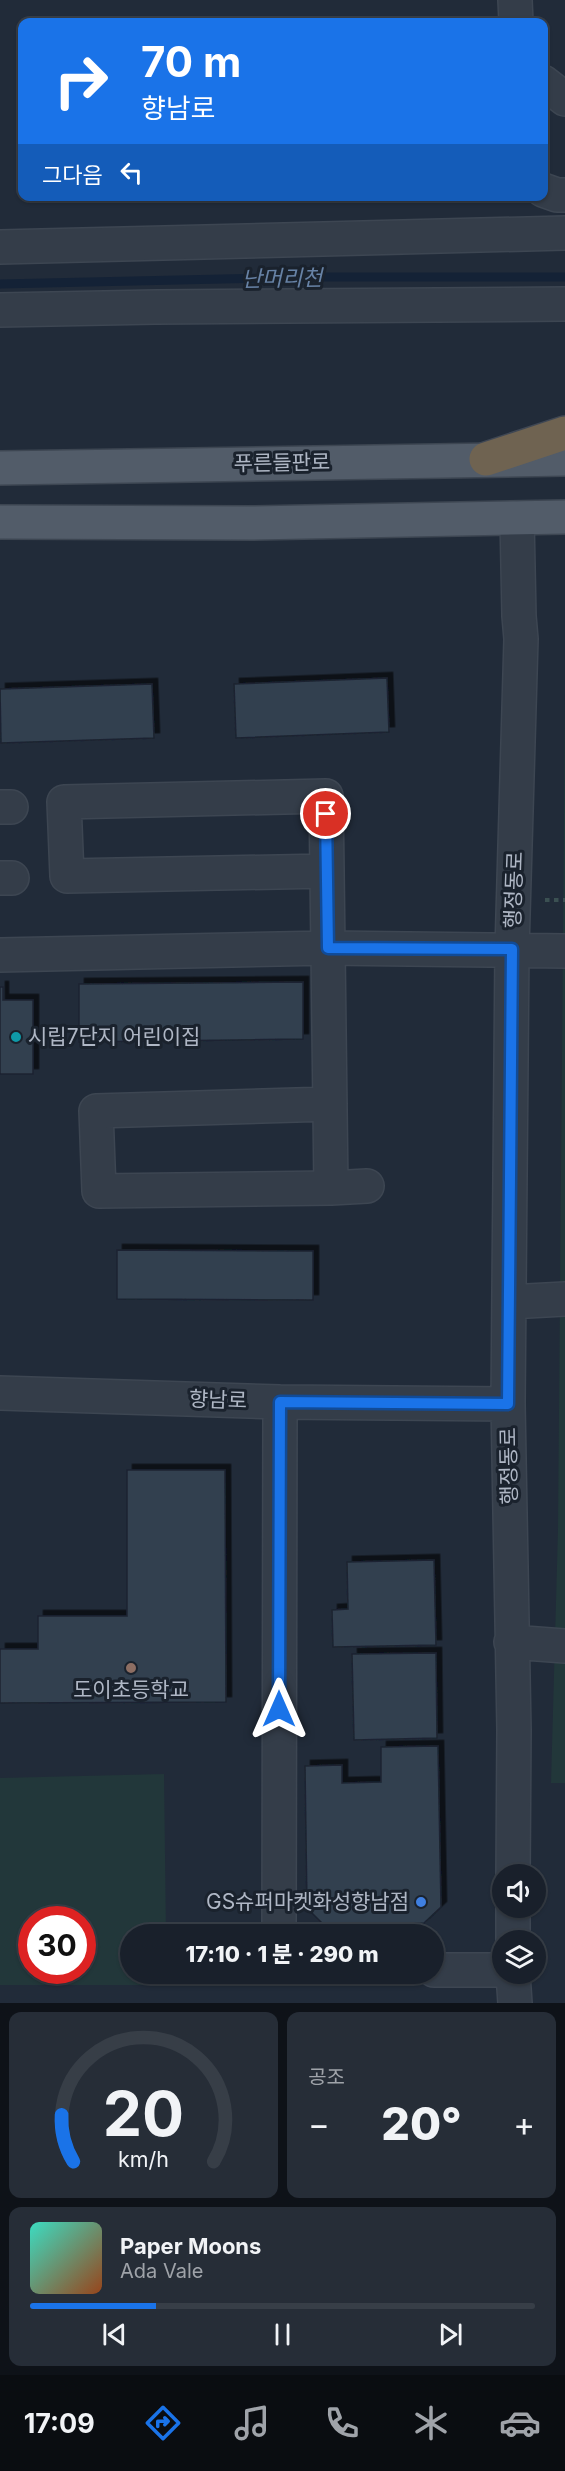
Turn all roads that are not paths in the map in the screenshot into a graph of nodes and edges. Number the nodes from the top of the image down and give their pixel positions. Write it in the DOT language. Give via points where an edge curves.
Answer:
graph roads {
  1 [pos="514,0"];
  2 [pos="516,18"];
  3 [pos="548,86"];
  4 [pos="565,99"];
  5 [pos="548,192"];
  6 [pos="565,195"];
  7 [pos="565,233"];
  8 [pos="0,247"];
  9 [pos="565,304"];
  10 [pos="0,310"];
  11 [pos="565,433"];
  12 [pos="486,459"];
  13 [pos="565,459"];
  14 [pos="0,468"];
  15 [pos="565,517"];
  16 [pos="518,518"];
  17 [pos="0,522"];
  18 [pos="327,871"];
  19 [pos="328,948"];
  20 [pos="512,949"];
  21 [pos="565,951"];
  22 [pos="0,955"];
  23 [pos="330,1104"];
  24 [pos="367,1186"];
  25 [pos="331,1188"];
  26 [pos="565,1299"];
  27 [pos="509,1302"];
  28 [pos="0,1393"];
  29 [pos="280,1402"];
  30 [pos="508,1404"];
  31 [pos="512,1642"];
  32 [pos="565,1646"];
  33 [pos="513,1864"];
  34 [pos="279,1924"];
  35 [pos="444,1970"];
  36 [pos="492,1970"];
  37 [pos="514,1984"];
  38 [pos="515,2003"];
  1 -- 2 [label="street"];
  3 -- 4 [label="street"];
  5 -- 6 [label="street"];
  7 -- 8 [label="street"];
  9 -- 10 [label="street"];
  11 -- 12 [label="highway"];
  12 -- 13 [label="main road, 푸른들판로"];
  12 -- 14 [label="main road, 푸른들판로"];
  15 -- 16 [label="main road"];
  16 -- 17 [label="main road"];
  16 -- 20 [label="street, 행정동로" via="521,639"];
  18 -- 18 [label="street" via="326,796 64,802 67,876"];
  18 -- 19 [label="street"];
  19 -- 20 [label="street"];
  19 -- 22 [label="street"];
  19 -- 23 [label="street"];
  20 -- 21 [label="street"];
  20 -- 27 [label="street, 행정동로"];
  23 -- 25 [label="street"];
  23 -- 25 [label="street" via="96,1111 99,1191"];
  24 -- 25 [label="street"];
  26 -- 27 [label="street"];
  27 -- 30 [label="street, 행정동로"];
  28 -- 29 [label="street, 향남로"];
  29 -- 30 [label="street, 향남로"];
  29 -- 34 [label="street"];
  30 -- 31 [label="street, 행정동로"];
  31 -- 32 [label="street"];
  31 -- 33 [label="street, 행정동로"];
  35 -- 36 [label="street"];
  37 -- 38 [label="street"];
}
